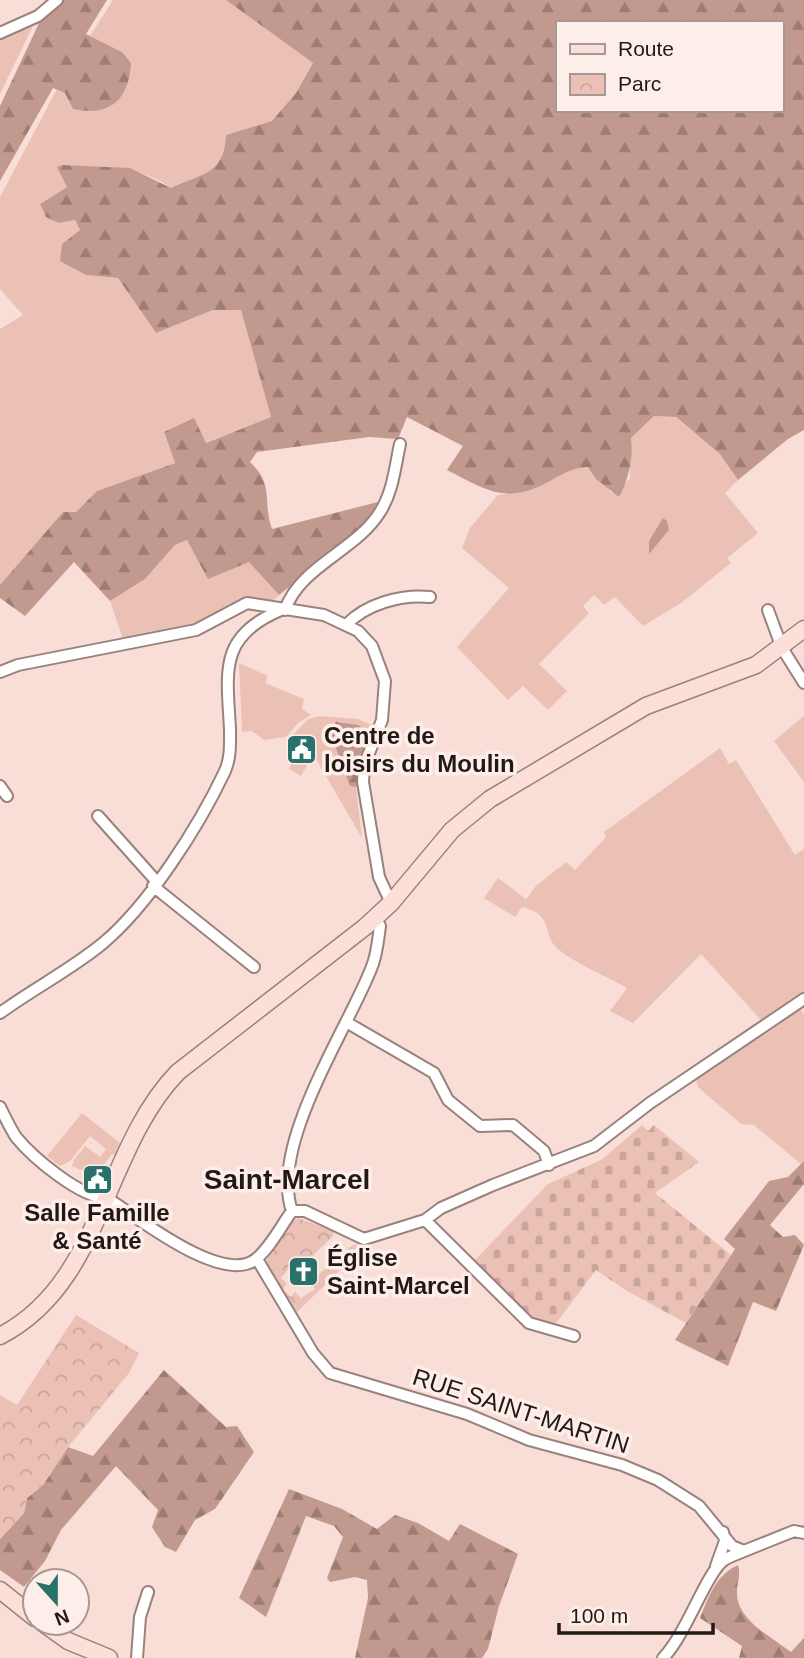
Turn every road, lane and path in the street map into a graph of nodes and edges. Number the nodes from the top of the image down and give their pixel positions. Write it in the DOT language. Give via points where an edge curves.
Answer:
graph roads {
  1 [pos="57,0"];
  2 [pos="0,33"];
  3 [pos="400,444"];
  4 [pos="430,597"];
  5 [pos="283,610"];
  6 [pos="768,610"];
  7 [pos="346,625"];
  8 [pos="804,629"];
  9 [pos="782,648"];
  10 [pos="0,672"];
  11 [pos="802,677"];
  12 [pos="99,816"];
  13 [pos="155,884"];
  14 [pos="391,903"];
  15 [pos="375,918"];
  16 [pos="254,967"];
  17 [pos="804,999"];
  18 [pos="0,1013"];
  19 [pos="346,1022"];
  20 [pos="0,1107"];
  21 [pos="549,1165"];
  22 [pos="107,1198"];
  23 [pos="292,1211"];
  24 [pos="425,1220"];
  25 [pos="257,1259"];
  26 [pos="0,1336"];
  27 [pos="574,1336"];
  28 [pos="801,1529"];
  29 [pos="723,1532"];
  30 [pos="744,1551"];
  31 [pos="713,1573"];
  32 [pos="0,1590"];
  33 [pos="148,1592"];
  34 [pos="21,1607"];
  35 [pos="62,1637"];
  36 [pos="108,1658"];
  37 [pos="137,1658"];
  38 [pos="663,1658"];
  1 -- 2 [label="street" via="38,16"];
  3 -- 5 [label="street" via="390,492 380,514 348,547 303,581"];
  4 -- 7 [label="street" via="372,606"];
  5 -- 7 [label="street" via="324,615"];
  5 -- 10 [label="street" via="247,603 196,630"];
  5 -- 13 [label="street" via="266,616 229,656 231,749 226,769"];
  6 -- 9 [label="street"];
  7 -- 14 [label="street" via="372,646 385,681 382,720 364,766 363,782 379,877"];
  8 -- 9 [label="street"];
  9 -- 11 [label="street"];
  9 -- 14 [label="street" via="756,666 646,706 490,799 452,830"];
  12 -- 13 [label="street"];
  13 -- 16 [label="street"];
  13 -- 18 [label="street" via="121,927 100,945"];
  14 -- 15 [label="street"];
  15 -- 19 [label="street" via="380,926 372,967"];
  15 -- 22 [label="street" via="157,1093 132,1137"];
  17 -- 21 [label="street" via="594,1146"];
  19 -- 21 [label="street" via="434,1073 448,1100 481,1126 513,1125 544,1151"];
  19 -- 23 [label="street" via="313,1087 287,1171"];
  20 -- 22 [label="street" via="17,1138 56,1172 95,1198"];
  21 -- 24 [label="street" via="451,1204"];
  22 -- 25 [label="street" via="184,1248 212,1260 233,1266"];
  22 -- 26 [label="street" via="68,1274 50,1298 18,1327"];
  23 -- 24 [label="street" via="305,1211 364,1239"];
  23 -- 25 [label="street"];
  24 -- 27 [label="street" via="528,1323"];
  25 -- 29 [label="street, RUE SAINT-MARTIN" via="313,1353 330,1373 634,1470 699,1506"];
  28 -- 30 [label="street"];
  29 -- 30 [label="street, RUE SAINT-MARTIN" via="732,1546"];
  29 -- 31 [label="street" via="725,1541"];
  30 -- 31 [label="street" via="723,1561"];
  31 -- 38 [label="street" via="691,1618"];
  32 -- 34 [label="street"];
  33 -- 37 [label="street" via="140,1616"];
  35 -- 36 [label="street"];
}
